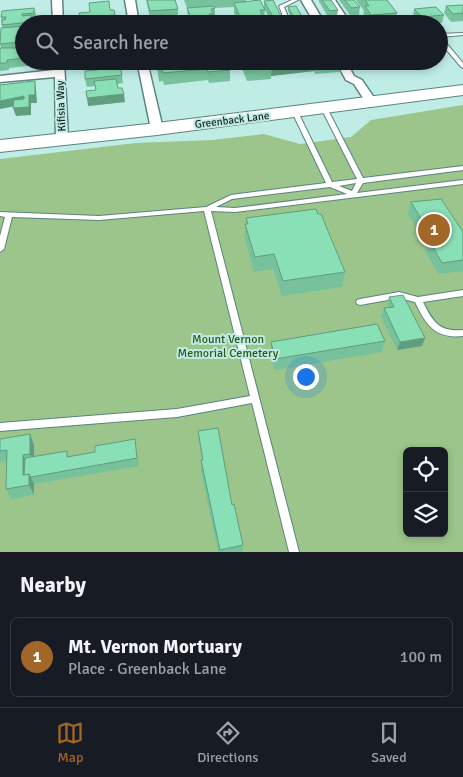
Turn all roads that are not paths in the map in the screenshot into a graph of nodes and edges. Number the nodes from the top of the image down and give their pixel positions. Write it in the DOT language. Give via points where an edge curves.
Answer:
graph roads {
  1 [pos="56,0"];
  2 [pos="130,0"];
  3 [pos="296,0"];
  4 [pos="306,0"];
  5 [pos="330,0"];
  6 [pos="57,15"];
  7 [pos="132,15"];
  8 [pos="284,15"];
  9 [pos="315,15"];
  10 [pos="340,15"];
  11 [pos="463,34"];
  12 [pos="448,36"];
  13 [pos="448,48"];
  14 [pos="463,66"];
  15 [pos="45,70"];
  16 [pos="60,70"];
  17 [pos="144,70"];
  18 [pos="346,70"];
  19 [pos="0,79"];
  20 [pos="463,90"];
  21 [pos="371,102"];
  22 [pos="324,108"];
  23 [pos="295,112"];
  24 [pos="157,129"];
  25 [pos="62,139"];
  26 [pos="0,146"];
  27 [pos="463,168"];
  28 [pos="362,180"];
  29 [pos="463,182"];
  30 [pos="330,184"];
  31 [pos="353,194"];
  32 [pos="207,208"];
  33 [pos="0,214"];
  34 [pos="10,215"];
  35 [pos="0,249"];
  36 [pos="463,293"];
  37 [pos="418,300"];
  38 [pos="360,302"];
  39 [pos="463,333"];
  40 [pos="256,399"];
  41 [pos="0,426"];
  42 [pos="294,552"];
  1 -- 6 [label="street"];
  2 -- 7 [label="street"];
  3 -- 8 [label="lane" via="280,6"];
  4 -- 9 [label="street"];
  5 -- 10 [label="street"];
  11 -- 12 [label="lane"];
  13 -- 14 [label="lane"];
  15 -- 19 [label="street, Kifisia Way"];
  16 -- 25 [label="street, Kifisia Way"];
  17 -- 24 [label="street"];
  18 -- 21 [label="street"];
  20 -- 21 [label="main road, Greenback Lane"];
  21 -- 22 [label="main road, Greenback Lane"];
  22 -- 23 [label="main road, Greenback Lane"];
  22 -- 28 [label="lane"];
  23 -- 24 [label="main road, Greenback Lane"];
  23 -- 30 [label="lane"];
  24 -- 25 [label="main road, Greenback Lane"];
  25 -- 26 [label="main road, Greenback Lane"];
  27 -- 28 [label="lane"];
  28 -- 30 [label="lane"];
  28 -- 31 [label="lane"];
  29 -- 31 [label="lane"];
  30 -- 31 [label="lane"];
  30 -- 32 [label="lane" via="231,197"];
  31 -- 32 [label="lane" via="235,210"];
  32 -- 34 [label="lane" via="99,218"];
  32 -- 40 [label="lane"];
  33 -- 34 [label="lane"];
  34 -- 35 [label="lane"];
  36 -- 37 [label="lane"];
  37 -- 38 [label="lane" via="399,295"];
  37 -- 39 [label="lane" via="429,323 444,333"];
  40 -- 41 [label="lane" via="177,413"];
  40 -- 42 [label="lane"];
}
